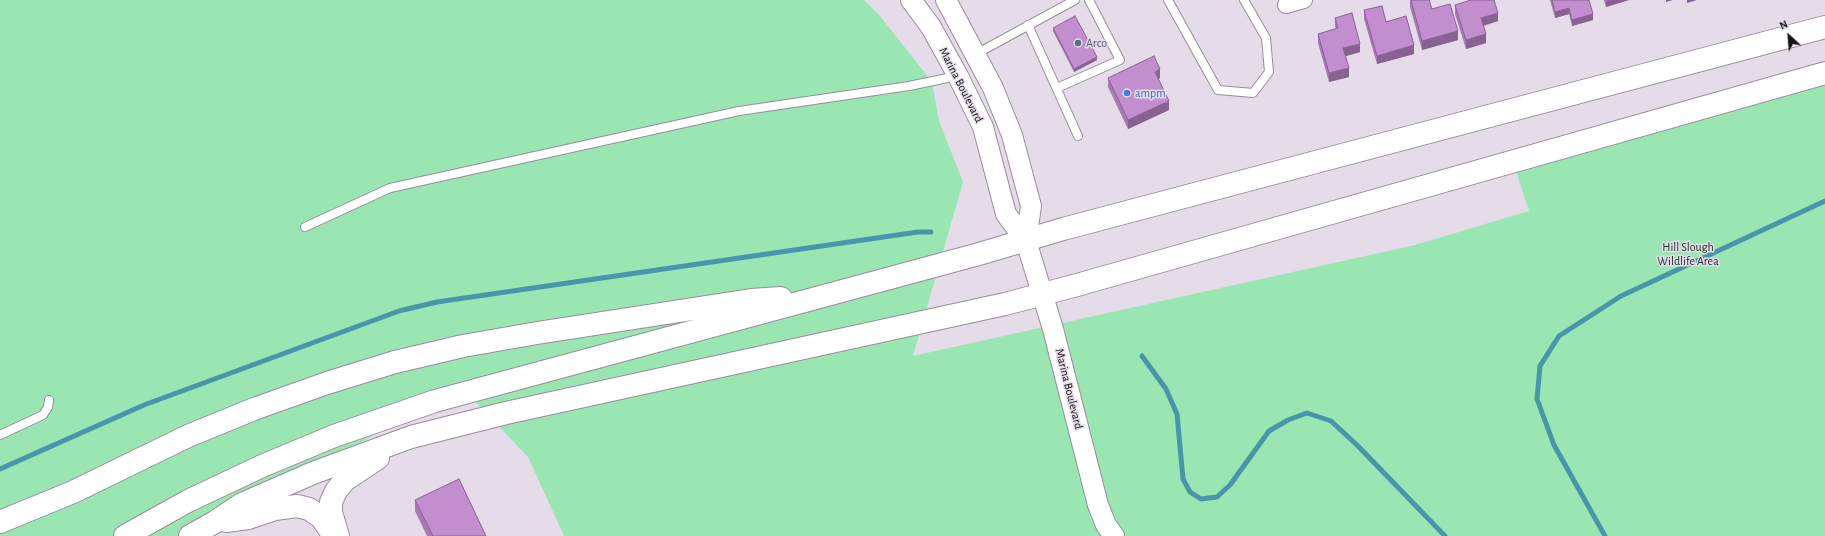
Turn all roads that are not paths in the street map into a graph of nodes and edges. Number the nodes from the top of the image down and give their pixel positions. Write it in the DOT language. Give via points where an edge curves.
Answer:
graph roads {
  1 [pos="911,0"];
  2 [pos="946,0"];
  3 [pos="1075,0"];
  4 [pos="1089,0"];
  5 [pos="1168,0"];
  6 [pos="1244,0"];
  7 [pos="1304,0"];
  8 [pos="1286,5"];
  9 [pos="1028,25"];
  10 [pos="1825,27"];
  11 [pos="931,28"];
  12 [pos="976,54"];
  13 [pos="1825,73"];
  14 [pos="958,76"];
  15 [pos="1057,88"];
  16 [pos="1078,136"];
  17 [pos="305,228"];
  18 [pos="1026,240"];
  19 [pos="1042,294"];
  20 [pos="822,297"];
  21 [pos="49,400"];
  22 [pos="0,435"];
  23 [pos="411,437"];
  24 [pos="0,522"];
  25 [pos="215,522"];
  26 [pos="125,536"];
  27 [pos="190,536"];
  28 [pos="334,536"];
  29 [pos="338,536"];
  30 [pos="1114,536"];
  1 -- 11 [label="street, Marina Boulevard"];
  2 -- 12 [label="street, Marina Boulevard"];
  3 -- 9 [label="lane"];
  4 -- 15 [label="lane" via="1120,60"];
  5 -- 6 [label="lane" via="1218,90 1253,94 1269,72 1266,38"];
  7 -- 8 [label="street"];
  9 -- 12 [label="lane"];
  9 -- 15 [label="lane"];
  10 -- 18 [label="highway"];
  11 -- 12 [label="street" via="944,37 956,53 964,57"];
  11 -- 14 [label="street, Marina Boulevard"];
  12 -- 18 [label="street, Marina Boulevard" via="1012,135 1031,206"];
  13 -- 19 [label="highway"];
  14 -- 17 [label="lane" via="909,86 739,111 390,188"];
  14 -- 18 [label="street, Marina Boulevard" via="983,127 1006,214"];
  15 -- 16 [label="lane"];
  18 -- 19 [label="street, Marina Boulevard"];
  18 -- 20 [label="highway"];
  19 -- 23 [label="highway" via="886,331 506,413"];
  19 -- 30 [label="street, Marina Boulevard" via="1098,505 1106,525"];
  20 -- 24 [label="highway" via="751,300 537,333 463,346 395,362 254,408 73,492"];
  20 -- 26 [label="highway" via="443,399 355,429 262,466 188,501"];
  21 -- 22 [label="lane" via="43,415"];
  23 -- 25 [label="highway" via="314,472 242,504"];
  23 -- 29 [label="highway" via="345,480 336,491 331,502 331,512"];
  25 -- 27 [label="highway"];
  25 -- 28 [label="highway" via="248,518 275,508 297,506 309,509 321,517"];
}
